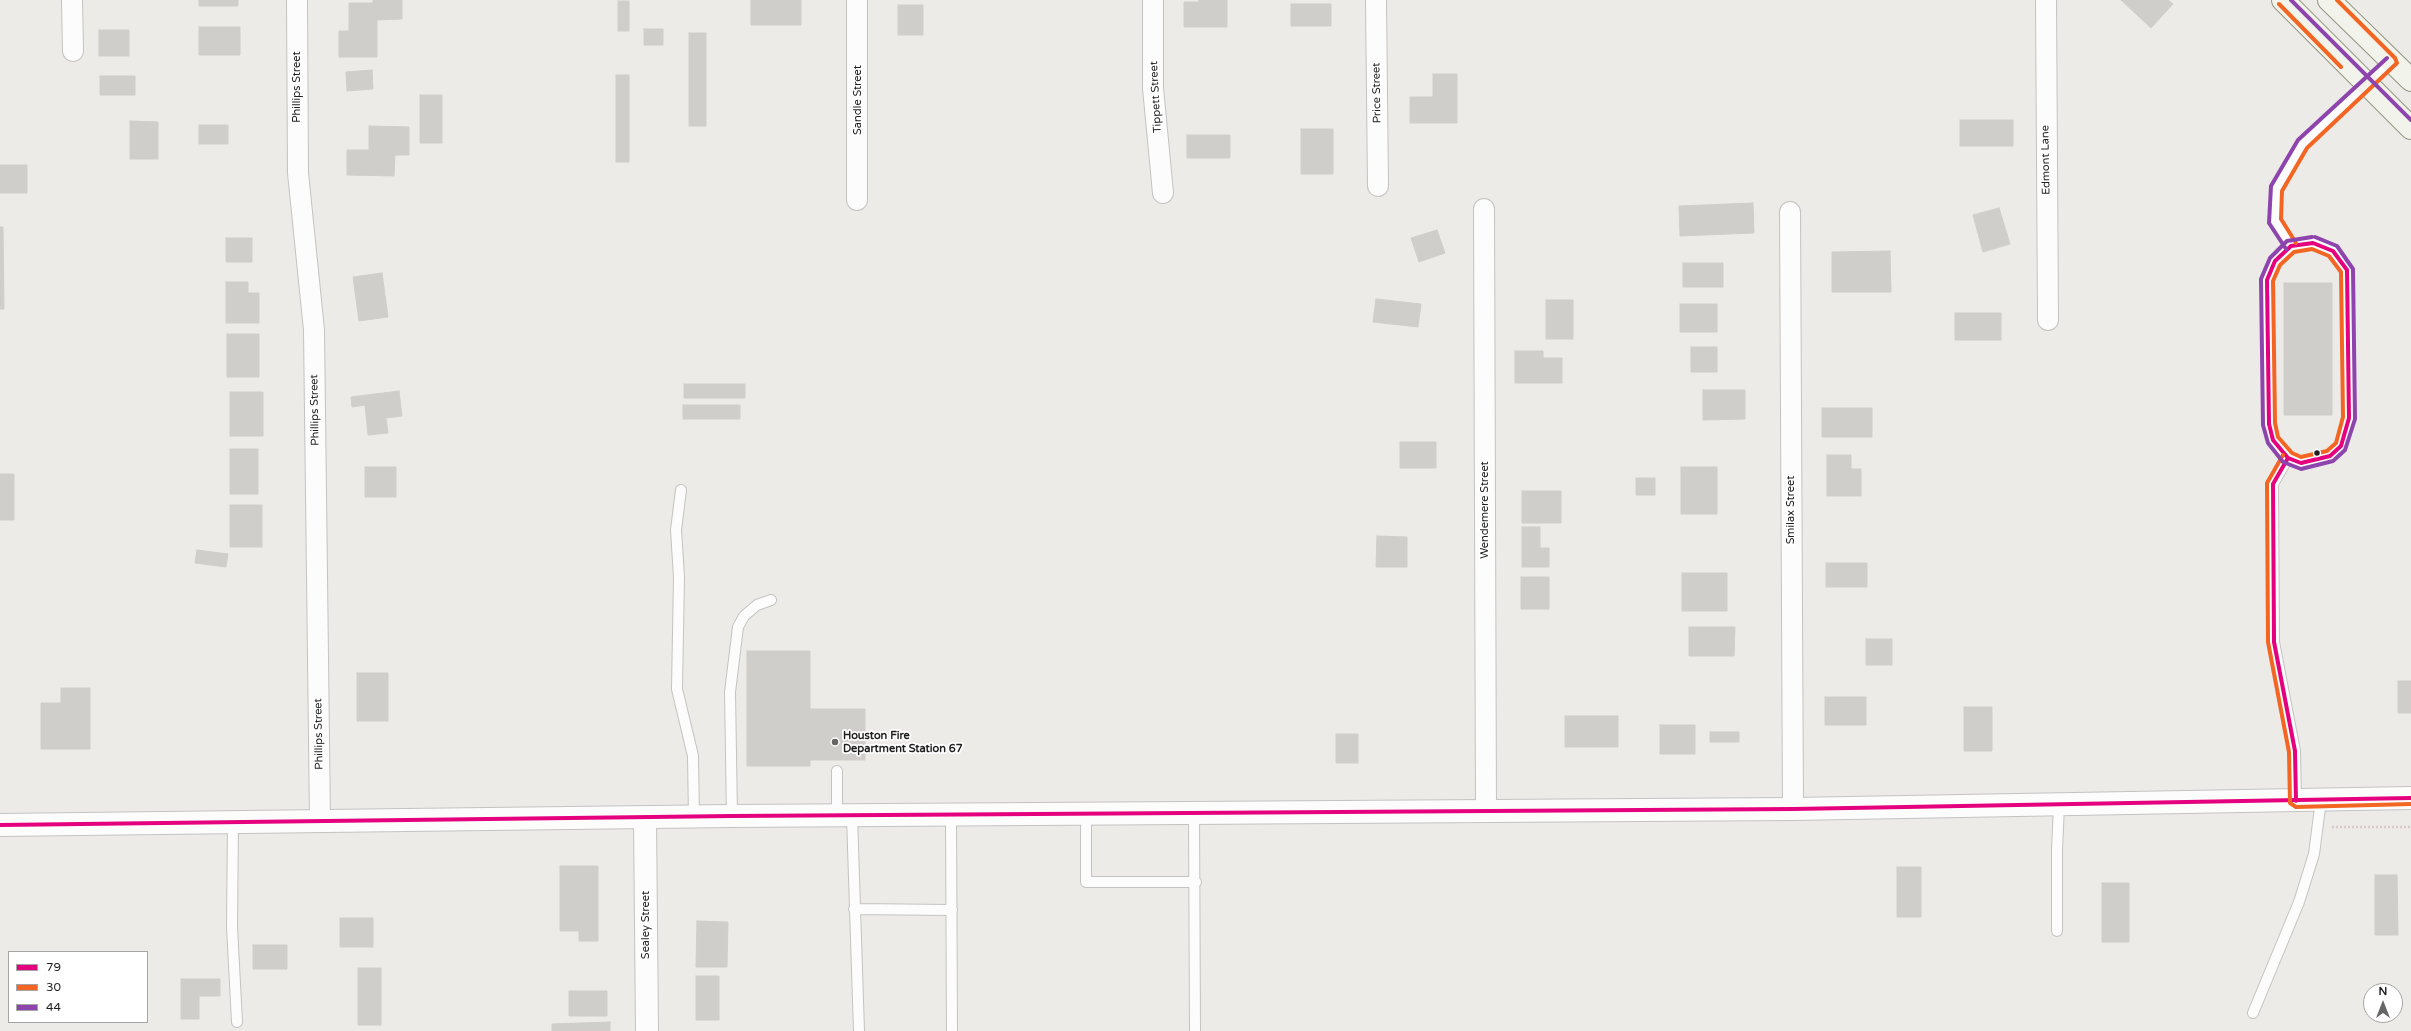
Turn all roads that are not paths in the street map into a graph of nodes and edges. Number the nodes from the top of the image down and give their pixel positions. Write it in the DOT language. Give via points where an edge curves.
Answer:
graph roads {
  1 [pos="72,0"];
  2 [pos="297,0"];
  3 [pos="857,0"];
  4 [pos="1153,0"];
  5 [pos="1376,0"];
  6 [pos="2046,0"];
  7 [pos="2283,0"];
  8 [pos="2329,0"];
  9 [pos="73,50"];
  10 [pos="2392,62"];
  11 [pos="2411,80"];
  12 [pos="2366,85"];
  13 [pos="2411,128"];
  14 [pos="1378,186"];
  15 [pos="1163,193"];
  16 [pos="857,200"];
  17 [pos="1484,209"];
  18 [pos="1790,212"];
  19 [pos="2291,246"];
  20 [pos="2048,320"];
  21 [pos="2288,458"];
  22 [pos="681,490"];
  23 [pos="771,600"];
  24 [pos="837,771"];
  25 [pos="2411,798"];
  26 [pos="2321,800"];
  27 [pos="2296,801"];
  28 [pos="2059,805"];
  29 [pos="1793,809"];
  30 [pos="1486,811"];
  31 [pos="1194,812"];
  32 [pos="1086,813"];
  33 [pos="951,815"];
  34 [pos="732,816"];
  35 [pos="844,816"];
  36 [pos="646,818"];
  37 [pos="694,818"];
  38 [pos="320,821"];
  39 [pos="233,822"];
  40 [pos="0,825"];
  41 [pos="1196,882"];
  42 [pos="854,910"];
  43 [pos="952,910"];
  44 [pos="2057,931"];
  45 [pos="2253,1013"];
  46 [pos="237,1022"];
  47 [pos="647,1031"];
  48 [pos="859,1031"];
  49 [pos="952,1031"];
  50 [pos="1195,1031"];
  1 -- 9 [label="street"];
  2 -- 38 [label="street, Phillips Street" via="298,173 314,330"];
  3 -- 16 [label="street, Sandle Street"];
  4 -- 15 [label="street, Tippett Street" via="1153,88"];
  5 -- 14 [label="street, Price Street"];
  6 -- 20 [label="street, Edmont Lane"];
  7 -- 12 [label="main road"];
  8 -- 10 [label="main road"];
  10 -- 11 [label="main road"];
  10 -- 12 [label="lane"];
  12 -- 13 [label="main road"];
  12 -- 19 [label="lane" via="2302,144 2276,189 2276,221"];
  17 -- 30 [label="street, Wendemere Street"];
  18 -- 29 [label="street, Smilax Street"];
  19 -- 21 [label="lane" via="2275,261 2267,280 2269,424 2273,440"];
  19 -- 21 [label="lane" via="2313,243 2333,251 2348,270 2349,418 2341,446 2328,458 2301,463"];
  21 -- 27 [label="lane" via="2273,484 2274,642 2295,751"];
  22 -- 37 [label="lane" via="676,530 679,577 677,689 693,756"];
  23 -- 34 [label="lane" via="757,605 744,616 738,626 730,692"];
  24 -- 35 [label="lane"];
  25 -- 26 [label="street"];
  26 -- 27 [label="street"];
  26 -- 45 [label="lane" via="2314,854 2299,902"];
  27 -- 28 [label="street"];
  28 -- 29 [label="street"];
  28 -- 44 [label="lane"];
  29 -- 30 [label="street"];
  30 -- 31 [label="street"];
  31 -- 32 [label="street"];
  31 -- 41 [label="lane"];
  32 -- 33 [label="street"];
  32 -- 41 [label="lane" via="1086,882"];
  33 -- 35 [label="street"];
  33 -- 43 [label="lane"];
  34 -- 35 [label="street"];
  34 -- 37 [label="street"];
  35 -- 42 [label="lane"];
  36 -- 37 [label="street"];
  36 -- 38 [label="street"];
  36 -- 47 [label="street, Sealey Street"];
  38 -- 39 [label="street"];
  39 -- 40 [label="street"];
  39 -- 46 [label="lane" via="232,927"];
  41 -- 50 [label="lane"];
  42 -- 43 [label="lane"];
  42 -- 48 [label="lane"];
  43 -- 49 [label="lane"];
}
